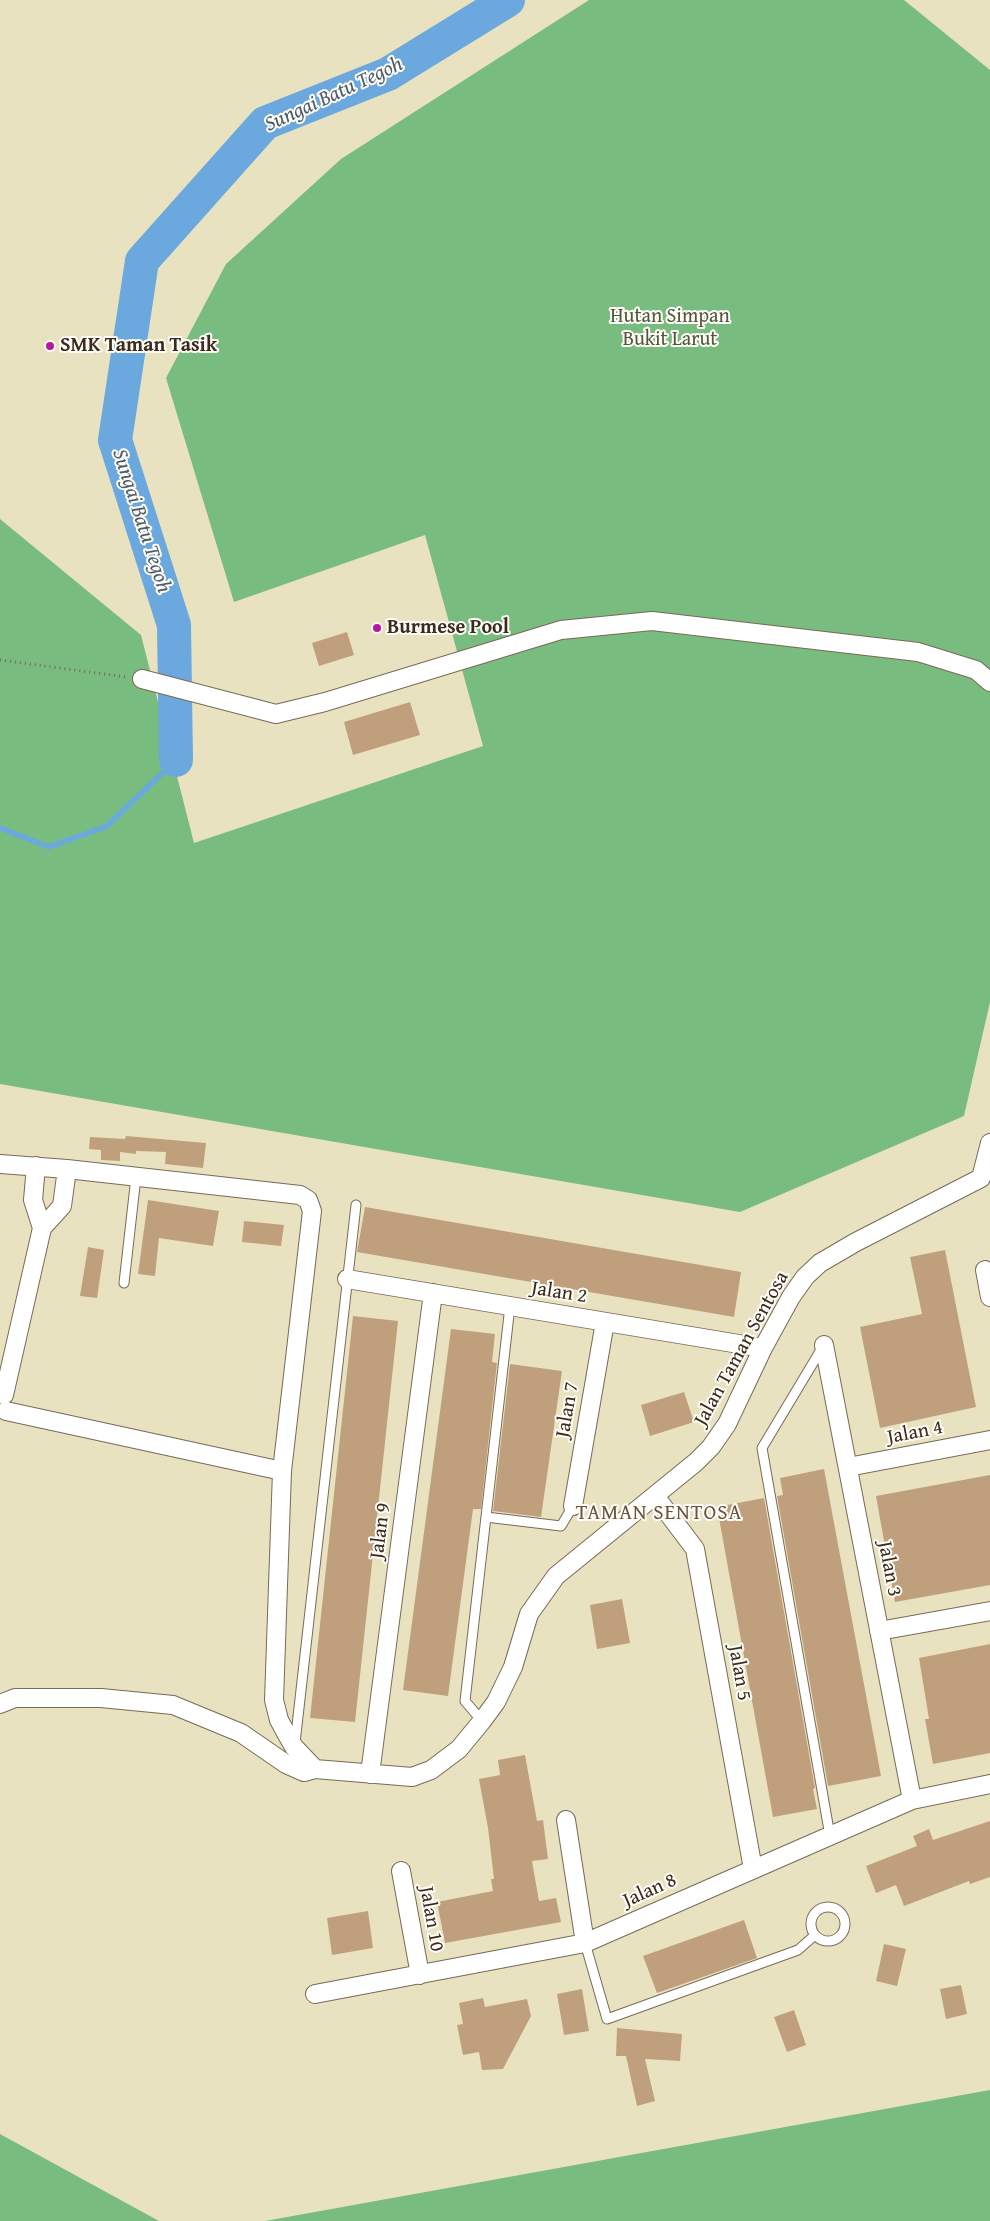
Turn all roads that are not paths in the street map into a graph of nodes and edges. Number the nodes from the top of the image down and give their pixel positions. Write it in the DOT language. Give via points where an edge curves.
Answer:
graph roads {
  1 [pos="142,679"];
  2 [pos="990,682"];
  3 [pos="990,1143"];
  4 [pos="0,1164"];
  5 [pos="36,1166"];
  6 [pos="67,1169"];
  7 [pos="136,1177"];
  8 [pos="985,1180"];
  9 [pos="356,1205"];
  10 [pos="42,1228"];
  11 [pos="985,1270"];
  12 [pos="347,1279"];
  13 [pos="124,1283"];
  14 [pos="433,1293"];
  15 [pos="990,1297"];
  16 [pos="510,1306"];
  17 [pos="604,1322"];
  18 [pos="824,1346"];
  19 [pos="763,1348"];
  20 [pos="2,1404"];
  21 [pos="990,1440"];
  22 [pos="848,1467"];
  23 [pos="282,1471"];
  24 [pos="655,1496"];
  25 [pos="574,1506"];
  26 [pos="486,1517"];
  27 [pos="990,1611"];
  28 [pos="879,1631"];
  29 [pos="0,1704"];
  30 [pos="482,1721"];
  31 [pos="294,1747"];
  32 [pos="315,1769"];
  33 [pos="370,1774"];
  34 [pos="990,1784"];
  35 [pos="912,1800"];
  36 [pos="566,1820"];
  37 [pos="830,1836"];
  38 [pos="753,1869"];
  39 [pos="401,1871"];
  40 [pos="815,1935"];
  41 [pos="585,1943"];
  42 [pos="420,1974"];
  43 [pos="315,1994"];
  1 -- 2 [label="street" via="276,714 561,630 652,621 918,652 976,670"];
  3 -- 8 [label="street, Jalan Taman Sentosa"];
  4 -- 5 [label="street"];
  5 -- 6 [label="street"];
  5 -- 10 [label="street" via="33,1200"];
  6 -- 7 [label="street"];
  6 -- 10 [label="street" via="62,1206"];
  7 -- 13 [label="lane"];
  7 -- 23 [label="street" via="300,1195 308,1200 312,1211"];
  8 -- 19 [label="street, Jalan Taman Sentosa" via="856,1242 820,1264 805,1277 791,1297"];
  9 -- 12 [label="lane"];
  10 -- 20 [label="street"];
  11 -- 15 [label="street"];
  12 -- 14 [label="street, Jalan 2"];
  12 -- 31 [label="lane"];
  14 -- 16 [label="street, Jalan 2"];
  14 -- 33 [label="street, Jalan 9"];
  16 -- 17 [label="street, Jalan 2"];
  16 -- 26 [label="lane"];
  17 -- 19 [label="street, Jalan 2"];
  17 -- 25 [label="street, Jalan 7"];
  18 -- 22 [label="street, Jalan 3"];
  18 -- 37 [label="lane" via="762,1448"];
  19 -- 24 [label="street, Jalan Taman Sentosa" via="727,1424 711,1447"];
  20 -- 23 [label="street"];
  21 -- 22 [label="street, Jalan 4"];
  22 -- 28 [label="street, Jalan 3"];
  23 -- 31 [label="street" via="274,1700 279,1720"];
  24 -- 30 [label="street, Jalan Taman Sentosa" via="556,1576 529,1614 513,1668"];
  24 -- 38 [label="street, Jalan 5" via="695,1549"];
  25 -- 26 [label="lane" via="561,1526"];
  26 -- 30 [label="lane" via="465,1701"];
  27 -- 28 [label="street"];
  28 -- 35 [label="street, Jalan 3"];
  29 -- 32 [label="street, Jalan Taman Sentosa" via="15,1698 101,1698 172,1705 241,1733 286,1764 304,1772"];
  30 -- 33 [label="street, Jalan Taman Sentosa" via="458,1749 431,1770 412,1777"];
  31 -- 32 [label="street"];
  32 -- 33 [label="street, Jalan Taman Sentosa"];
  34 -- 35 [label="street, Jalan 8"];
  35 -- 37 [label="street, Jalan 8"];
  36 -- 41 [label="street"];
  37 -- 38 [label="street, Jalan 8"];
  38 -- 41 [label="street, Jalan 8"];
  39 -- 42 [label="street, Jalan 10"];
  40 -- 41 [label="lane" via="798,1950 607,2019"];
  41 -- 42 [label="street, Jalan 8"];
  42 -- 43 [label="street, Jalan 8"];
}
